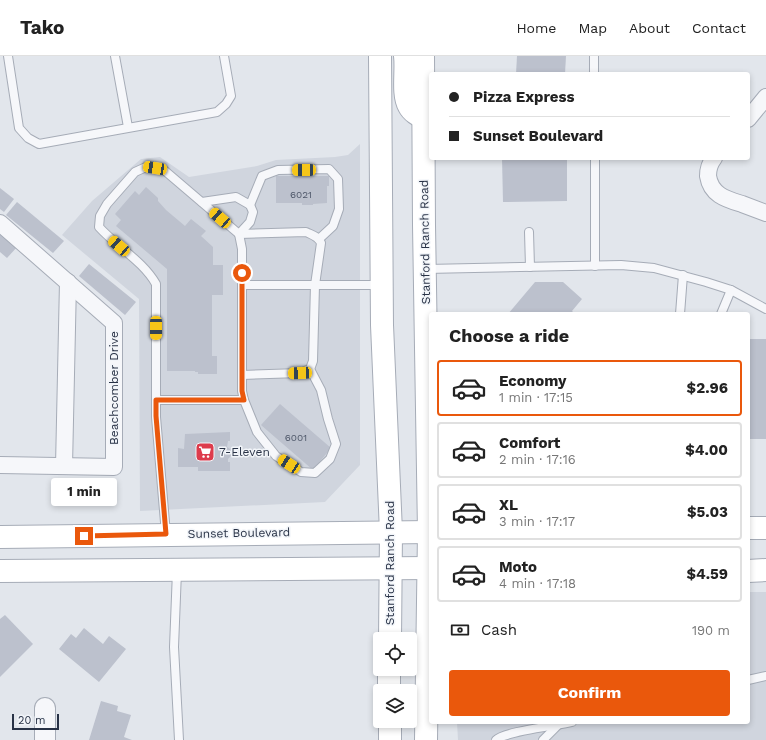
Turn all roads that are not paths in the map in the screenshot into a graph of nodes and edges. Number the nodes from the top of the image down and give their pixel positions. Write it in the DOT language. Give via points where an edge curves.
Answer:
graph roads {
  1 [pos="8,56"];
  2 [pos="114,56"];
  3 [pos="224,56"];
  4 [pos="380,56"];
  5 [pos="405,56"];
  6 [pos="423,56"];
  7 [pos="594,56"];
  8 [pos="594,72"];
  9 [pos="766,97"];
  10 [pos="750,117"];
  11 [pos="424,118"];
  12 [pos="128,128"];
  13 [pos="594,160"];
  14 [pos="712,160"];
  15 [pos="202,202"];
  16 [pos="250,205"];
  17 [pos="766,213"];
  18 [pos="0,224"];
  19 [pos="529,232"];
  20 [pos="239,234"];
  21 [pos="319,239"];
  22 [pos="595,266"];
  23 [pos="530,267"];
  24 [pos="425,269"];
  25 [pos="683,276"];
  26 [pos="68,282"];
  27 [pos="242,285"];
  28 [pos="315,285"];
  29 [pos="382,285"];
  30 [pos="731,290"];
  31 [pos="766,309"];
  32 [pos="680,312"];
  33 [pos="722,312"];
  34 [pos="310,369"];
  35 [pos="242,374"];
  36 [pos="156,400"];
  37 [pos="244,400"];
  38 [pos="0,465"];
  39 [pos="64,466"];
  40 [pos="429,479"];
  41 [pos="750,528"];
  42 [pos="766,528"];
  43 [pos="391,532"];
  44 [pos="429,532"];
  45 [pos="166,534"];
  46 [pos="0,537"];
  47 [pos="392,568"];
  48 [pos="429,568"];
  49 [pos="177,570"];
  50 [pos="750,570"];
  51 [pos="766,570"];
  52 [pos="0,571"];
  53 [pos="429,611"];
  54 [pos="390,632"];
  55 [pos="766,676"];
  56 [pos="750,680"];
  57 [pos="45,708"];
  58 [pos="565,724"];
  59 [pos="390,728"];
  60 [pos="45,740"];
  61 [pos="179,740"];
  62 [pos="390,740"];
  63 [pos="426,740"];
  64 [pos="496,740"];
  65 [pos="543,740"];
  1 -- 12 [label="lane" via="19,128 28,138 39,144"];
  2 -- 12 [label="lane"];
  3 -- 12 [label="lane" via="231,96 217,112"];
  4 -- 29 [label="main road, Stanford Ranch Road"];
  5 -- 11 [label="main road" via="405,88 409,106"];
  6 -- 11 [label="main road, Stanford Ranch Road"];
  7 -- 8 [label="lane"];
  9 -- 10 [label="street"];
  11 -- 24 [label="main road, Stanford Ranch Road"];
  13 -- 22 [label="lane"];
  14 -- 17 [label="street" via="708,172 709,184 718,194 732,202"];
  15 -- 16 [label="lane" via="236,197"];
  15 -- 20 [label="lane"];
  15 -- 36 [label="lane" via="164,170 146,167 135,172 100,216 99,227 149,272 156,284"];
  16 -- 20 [label="lane" via="253,212 250,222"];
  16 -- 21 [label="lane" via="262,176 278,170 329,169 338,179 339,209 333,226"];
  18 -- 26 [label="street, Beachcomber Drive"];
  19 -- 23 [label="lane"];
  20 -- 21 [label="lane" via="306,232"];
  20 -- 27 [label="lane" via="242,249"];
  21 -- 28 [label="lane" via="321,243"];
  22 -- 23 [label="lane"];
  22 -- 25 [label="lane" via="654,268"];
  23 -- 24 [label="lane"];
  24 -- 40 [label="main road, Stanford Ranch Road"];
  25 -- 30 [label="lane"];
  25 -- 32 [label="lane"];
  26 -- 39 [label="street"];
  26 -- 39 [label="street, Beachcomber Drive" via="114,323 114,467"];
  27 -- 28 [label="lane"];
  27 -- 35 [label="lane"];
  28 -- 29 [label="lane"];
  28 -- 34 [label="lane" via="313,361"];
  29 -- 43 [label="main road, Stanford Ranch Road"];
  30 -- 31 [label="lane"];
  30 -- 33 [label="lane"];
  34 -- 35 [label="lane" via="300,373"];
  34 -- 37 [label="lane" via="321,390 336,444 330,459 315,473 301,472 276,456 257,432"];
  35 -- 37 [label="lane"];
  36 -- 37 [label="lane"];
  36 -- 45 [label="lane"];
  38 -- 39 [label="street, Beachcomber Drive"];
  41 -- 42 [label="main road"];
  43 -- 44 [label="main road, Sunset Boulevard"];
  43 -- 45 [label="main road, Sunset Boulevard"];
  43 -- 47 [label="main road, Stanford Ranch Road"];
  45 -- 46 [label="main road, Sunset Boulevard"];
  47 -- 48 [label="main road"];
  47 -- 49 [label="main road"];
  47 -- 54 [label="main road, Stanford Ranch Road"];
  49 -- 52 [label="main road"];
  49 -- 61 [label="lane" via="174,647"];
  50 -- 51 [label="main road"];
  53 -- 63 [label="main road, Stanford Ranch Road"];
  55 -- 56 [label="lane"];
  57 -- 60 [label="street"];
  58 -- 64 [label="lane" via="518,732"];
  58 -- 65 [label="lane"];
  59 -- 62 [label="main road"];
}
